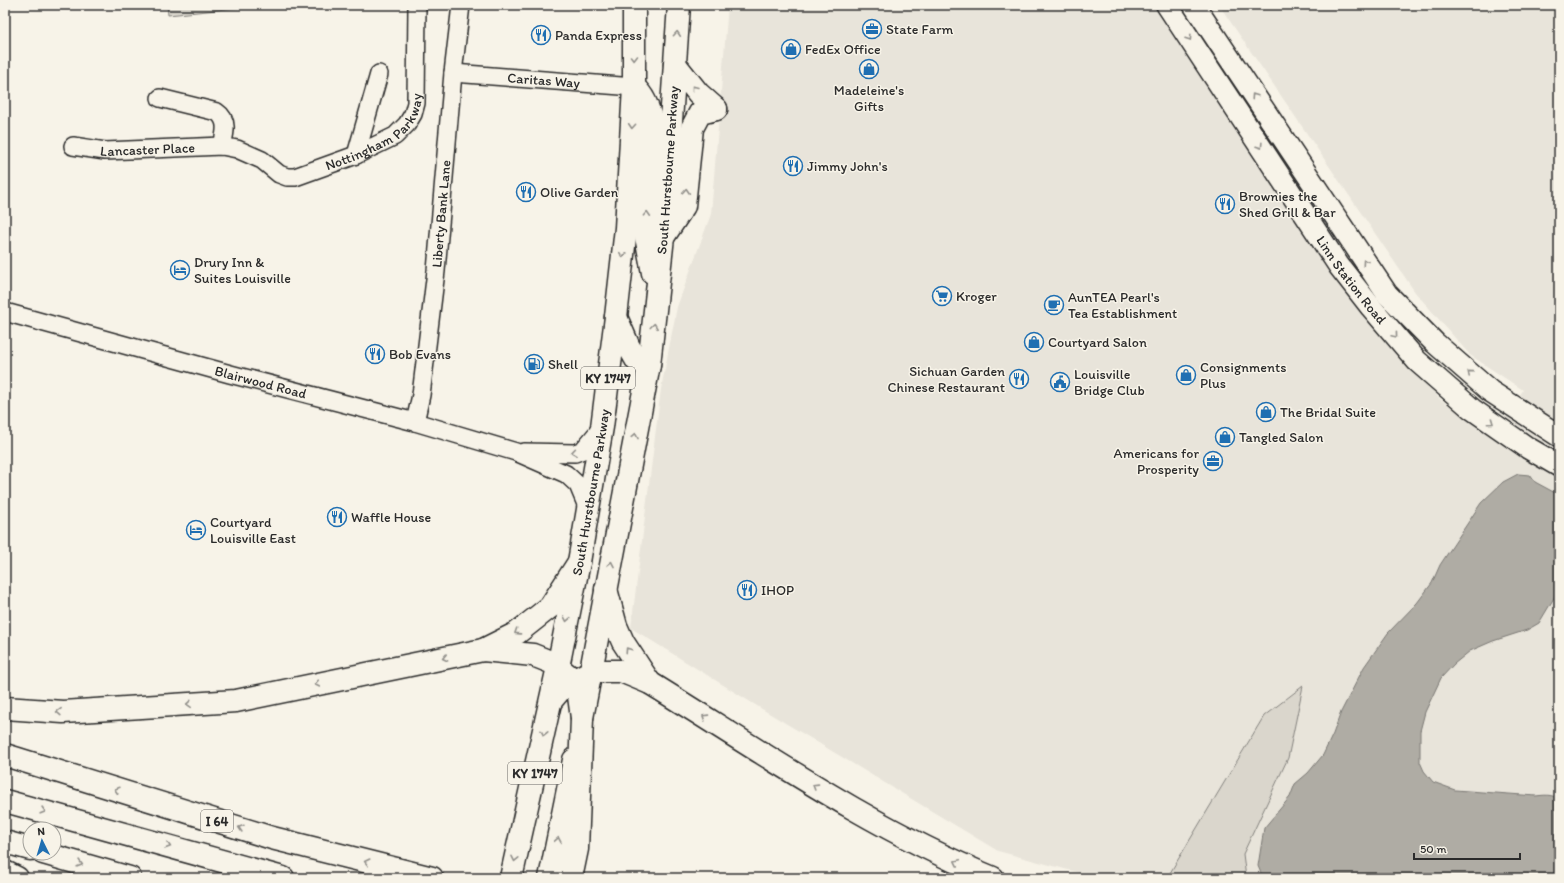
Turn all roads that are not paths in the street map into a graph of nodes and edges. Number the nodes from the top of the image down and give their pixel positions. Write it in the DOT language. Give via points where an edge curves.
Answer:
graph roads {
  1 [pos="417,5"];
  2 [pos="461,5"];
  3 [pos="634,5"];
  4 [pos="679,5"];
  5 [pos="1167,5"];
  6 [pos="1194,5"];
  7 [pos="675,64"];
  8 [pos="453,73"];
  9 [pos="379,74"];
  10 [pos="634,87"];
  11 [pos="160,98"];
  12 [pos="73,146"];
  13 [pos="222,146"];
  14 [pos="356,155"];
  15 [pos="287,177"];
  16 [pos="663,238"];
  17 [pos="658,293"];
  18 [pos="5,312"];
  19 [pos="616,317"];
  20 [pos="649,365"];
  21 [pos="414,422"];
  22 [pos="602,427"];
  23 [pos="1559,436"];
  24 [pos="516,452"];
  25 [pos="1559,466"];
  26 [pos="588,509"];
  27 [pos="578,562"];
  28 [pos="606,589"];
  29 [pos="483,650"];
  30 [pos="574,673"];
  31 [pos="650,683"];
  32 [pos="5,708"];
  33 [pos="582,718"];
  34 [pos="5,755"];
  35 [pos="5,801"];
  36 [pos="5,842"];
  37 [pos="22,847"];
  38 [pos="62,858"];
  39 [pos="5,872"];
  40 [pos="16,878"];
  41 [pos="130,878"];
  42 [pos="283,878"];
  43 [pos="432,878"];
  44 [pos="511,878"];
  45 [pos="550,878"];
  46 [pos="571,878"];
  47 [pos="993,878"];
  1 -- 14 [label="street, Nottingham Parkway" via="417,95 413,114 395,136"];
  2 -- 8 [label="street, Liberty Bank Lane"];
  3 -- 10 [label="main road, South Hurstbourne Parkway / KY 1747, one-way"];
  7 -- 4 [label="main road, South Hurstbourne Parkway / KY 1747, one-way"];
  5 -- 25 [label="street, Linn Station Road, one-way" via="1339,266 1371,307 1417,361 1472,409"];
  23 -- 6 [label="street, Linn Station Road, one-way" via="1490,391 1435,343 1388,294"];
  7 -- 16 [label="main road, South Hurstbourne Parkway / KY 1747"];
  16 -- 7 [label="main road, one-way" via="684,206 692,128 700,112 716,109 698,93"];
  8 -- 10 [label="street, Caritas Way"];
  8 -- 21 [label="street, Liberty Bank Lane" via="436,271 421,395"];
  9 -- 14 [label="street"];
  17 -- 10 [label="main road, one-way" via="646,236 651,118 644,98"];
  10 -- 19 [label="main road, South Hurstbourne Parkway / KY 1747, one-way" via="626,228"];
  11 -- 13 [label="street" via="221,115 226,131"];
  12 -- 13 [label="street, Lancaster Place" via="105,150"];
  13 -- 15 [label="street, Lancaster Place" via="237,149 262,160 279,174"];
  14 -- 15 [label="street, Nottingham Parkway" via="303,174"];
  16 -- 17 [label="main road, South Hurstbourne Parkway / KY 1747"];
  20 -- 17 [label="main road, South Hurstbourne Parkway / KY 1747, one-way"];
  18 -- 21 [label="street, Blairwood Road"];
  19 -- 20 [label="main road" via="637,361"];
  19 -- 22 [label="main road, South Hurstbourne Parkway / KY 1747"];
  28 -- 20 [label="main road, South Hurstbourne Parkway / KY 1747, one-way"];
  21 -- 24 [label="street, Blairwood Road"];
  22 -- 24 [label="street, Blairwood Road, one-way" via="583,450 575,453"];
  22 -- 26 [label="main road, South Hurstbourne Parkway / KY 1747"];
  24 -- 26 [label="street, Blairwood Road" via="566,474 578,485"];
  26 -- 27 [label="main road, South Hurstbourne Parkway / KY 1747"];
  27 -- 29 [label="main road, one-way" via="550,607 517,632"];
  27 -- 30 [label="main road, South Hurstbourne Parkway / KY 1747, one-way"];
  28 -- 30 [label="main road, South Hurstbourne Parkway / KY 1747"];
  31 -- 28 [label="main road, one-way" via="622,642"];
  29 -- 30 [label="main road" via="533,655"];
  29 -- 32 [label="main road, one-way" via="236,702 63,712"];
  30 -- 31 [label="main road" via="621,671"];
  30 -- 33 [label="main road, South Hurstbourne Parkway / KY 1747"];
  30 -- 44 [label="main road, KY 1747, one-way" via="550,701"];
  47 -- 31 [label="main road, one-way" via="918,844 848,806"];
  45 -- 33 [label="main road, South Hurstbourne Parkway / KY 1747, one-way"];
  33 -- 46 [label="main road" via="577,849"];
  43 -- 34 [label="main road, I 64, one-way" via="272,838"];
  35 -- 42 [label="main road, one-way"];
  36 -- 37 [label="main road"];
  38 -- 41 [label="main road, one-way"];
  39 -- 40 [label="main road"];
}
